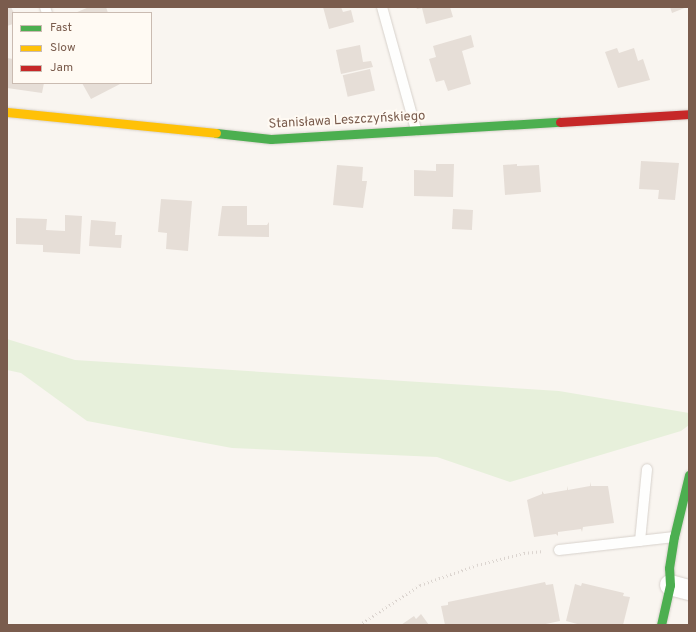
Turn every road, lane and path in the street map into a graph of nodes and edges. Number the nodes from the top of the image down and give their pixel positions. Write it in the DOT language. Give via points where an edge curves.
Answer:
graph roads {
  1 [pos="382,7"];
  2 [pos="7,112"];
  3 [pos="689,114"];
  4 [pos="416,130"];
  5 [pos="648,469"];
  6 [pos="689,475"];
  7 [pos="674,537"];
  8 [pos="640,541"];
  9 [pos="559,550"];
  10 [pos="670,585"];
  11 [pos="689,590"];
  12 [pos="359,625"];
  13 [pos="660,625"];
  1 -- 4 [label="lane"];
  2 -- 4 [label="street, Stanisława Leszczyńskiego" via="271,139"];
  3 -- 4 [label="street, Stanisława Leszczyńskiego"];
  5 -- 8 [label="lane"];
  6 -- 7 [label="street"];
  7 -- 8 [label="lane"];
  7 -- 10 [label="street" via="669,568"];
  8 -- 9 [label="lane"];
  9 -- 12 [label="path" via="524,553 477,565 420,585"];
  10 -- 11 [label="street"];
  10 -- 13 [label="street"];
}
